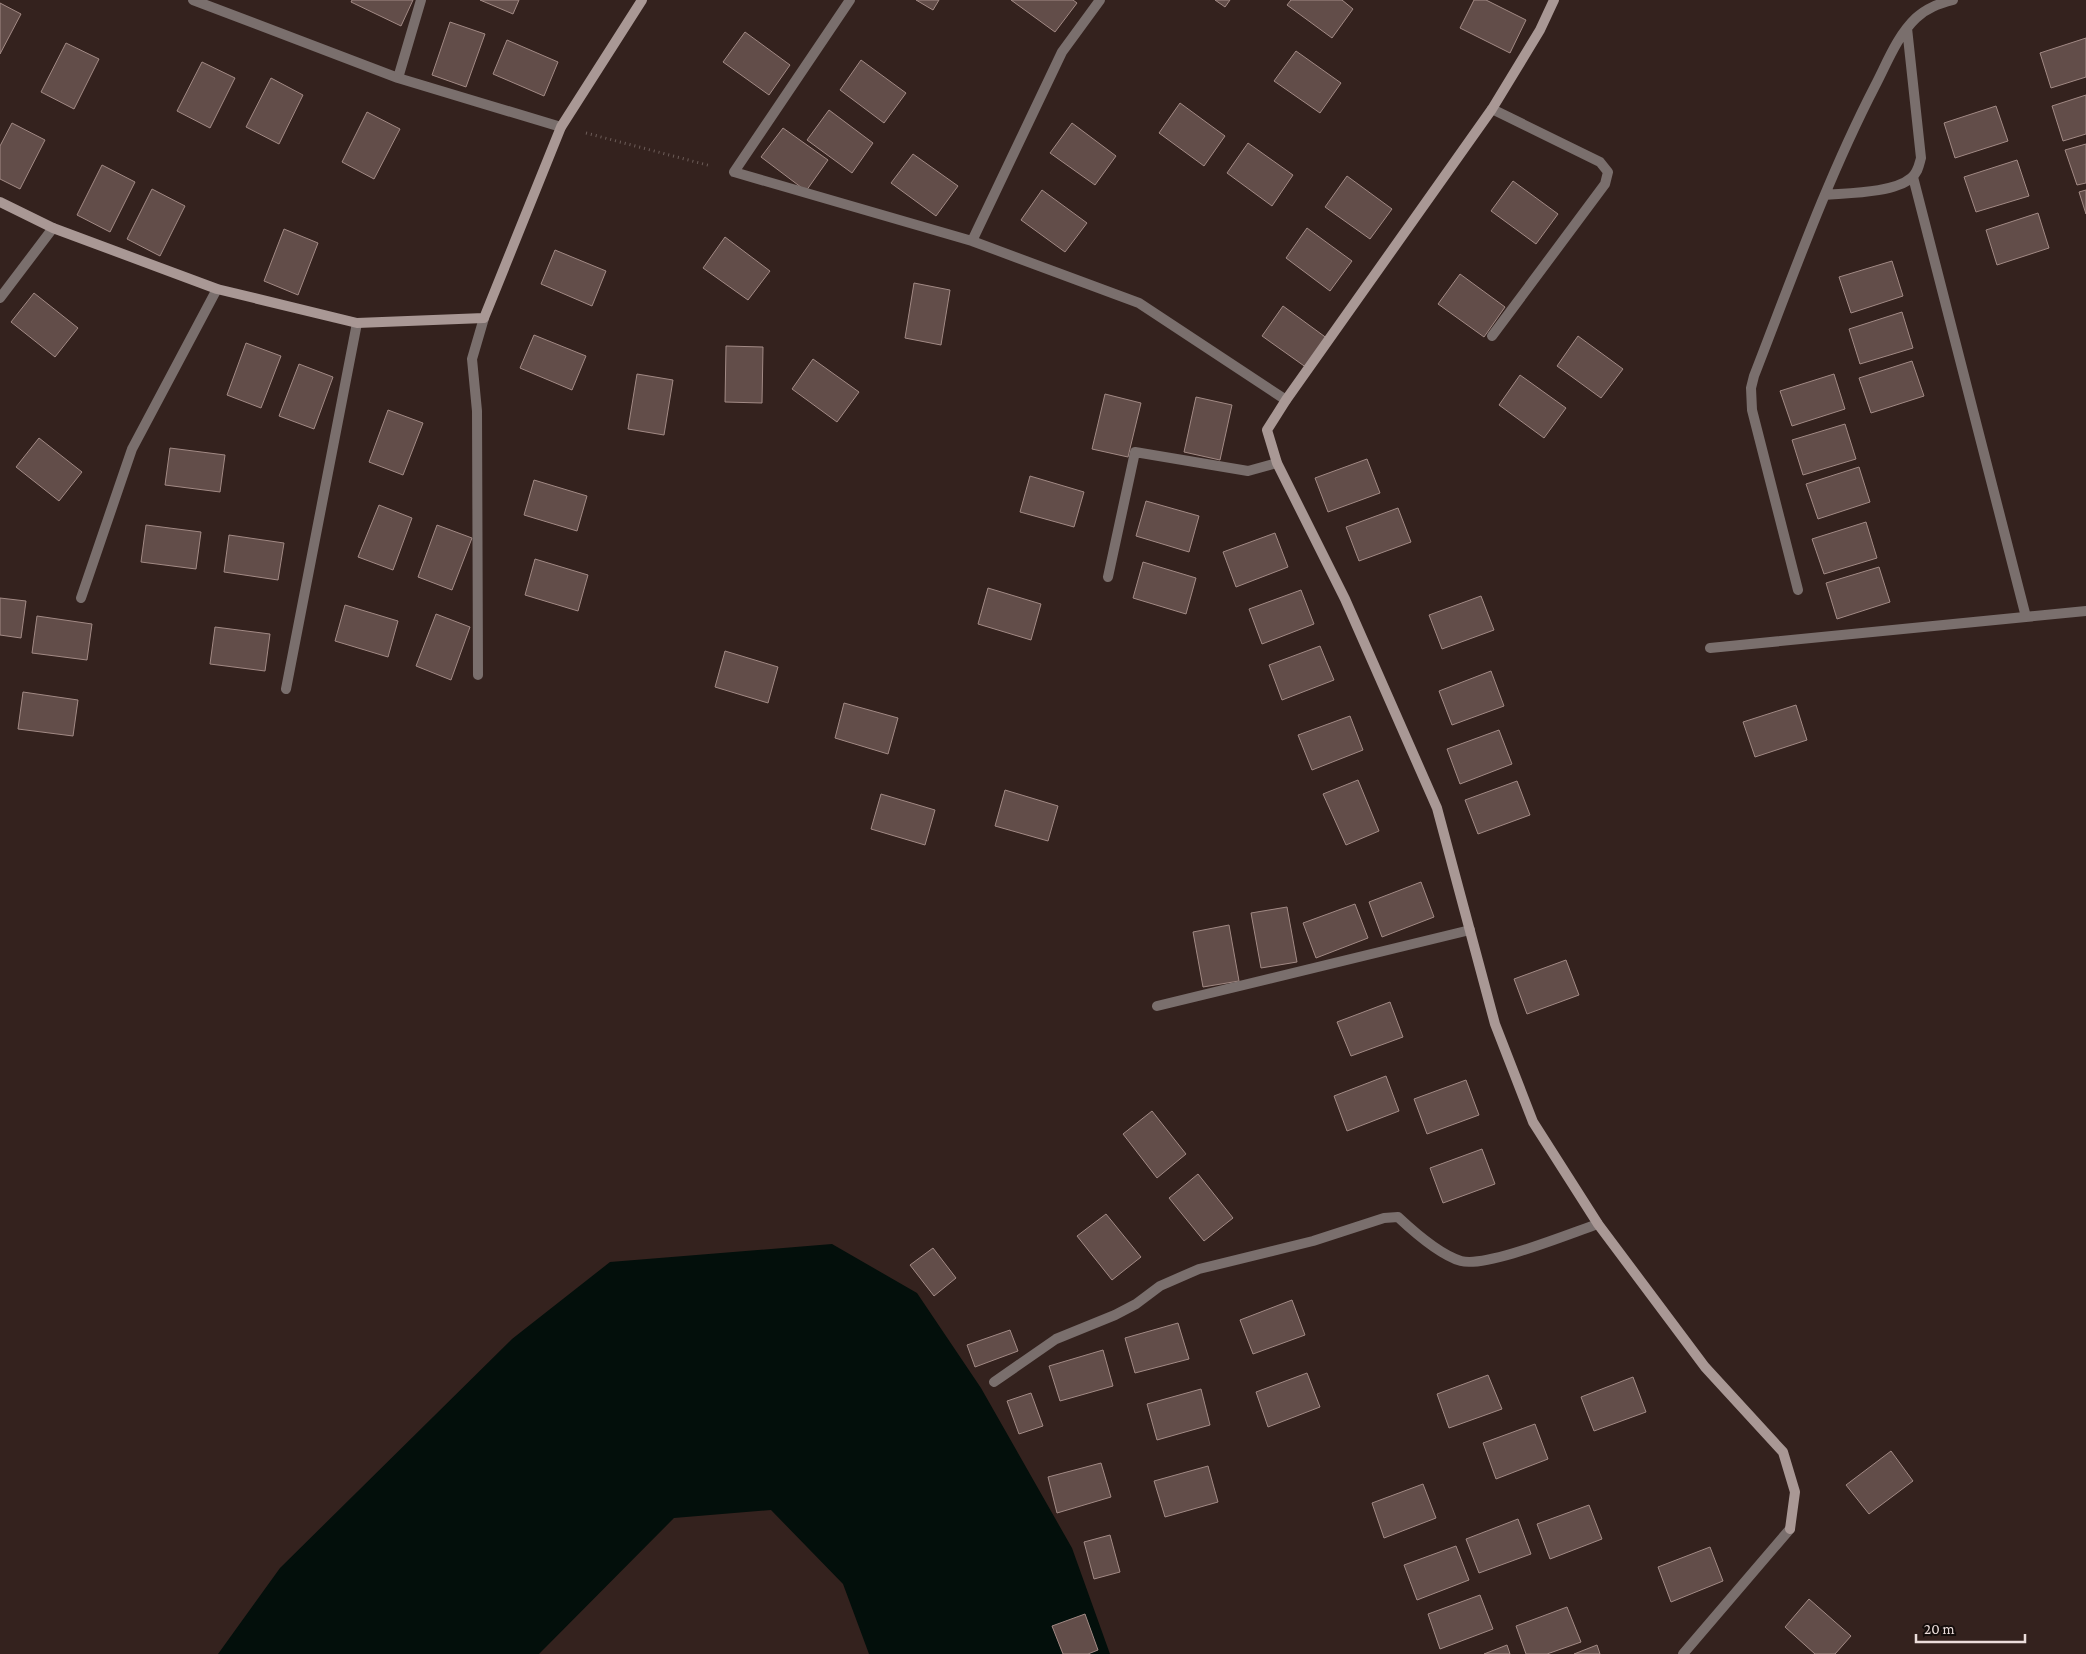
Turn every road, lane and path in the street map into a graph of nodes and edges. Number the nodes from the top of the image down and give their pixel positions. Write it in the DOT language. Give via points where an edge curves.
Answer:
graph roads {
  1 [pos="193,0"];
  2 [pos="421,0"];
  3 [pos="642,0"];
  4 [pos="850,0"];
  5 [pos="1100,0"];
  6 [pos="1554,0"];
  7 [pos="1953,0"];
  8 [pos="1907,28"];
  9 [pos="398,78"];
  10 [pos="1492,109"];
  11 [pos="561,127"];
  12 [pos="734,172"];
  13 [pos="1913,177"];
  14 [pos="1825,196"];
  15 [pos="0,202"];
  16 [pos="54,228"];
  17 [pos="972,241"];
  18 [pos="217,289"];
  19 [pos="0,298"];
  20 [pos="484,318"];
  21 [pos="357,323"];
  22 [pos="1492,336"];
  23 [pos="1286,400"];
  24 [pos="1277,463"];
  25 [pos="1108,577"];
  26 [pos="1798,590"];
  27 [pos="81,598"];
  28 [pos="2086,611"];
  29 [pos="2026,617"];
  30 [pos="1710,648"];
  31 [pos="478,675"];
  32 [pos="286,689"];
  33 [pos="1470,930"];
  34 [pos="1156,1006"];
  35 [pos="1598,1224"];
  36 [pos="994,1382"];
  37 [pos="1683,1654"];
  1 -- 9 [label="street"];
  2 -- 9 [label="street"];
  3 -- 11 [label="street"];
  4 -- 12 [label="street"];
  5 -- 17 [label="street" via="1062,52"];
  6 -- 10 [label="street" via="1540,30"];
  7 -- 8 [label="street" via="1933,6"];
  8 -- 13 [label="street" via="1922,158"];
  8 -- 14 [label="street" via="1859,116"];
  9 -- 11 [label="street"];
  10 -- 22 [label="street" via="1600,162 1608,172 1606,184"];
  10 -- 23 [label="street"];
  11 -- 12 [label="path"];
  11 -- 20 [label="street"];
  12 -- 17 [label="street"];
  13 -- 14 [label="street" via="1894,187"];
  13 -- 29 [label="street"];
  14 -- 26 [label="street" via="1751,388 1752,410"];
  15 -- 16 [label="street"];
  16 -- 18 [label="street"];
  16 -- 19 [label="street"];
  17 -- 23 [label="street" via="1139,303"];
  18 -- 21 [label="street"];
  18 -- 27 [label="street" via="132,449"];
  20 -- 21 [label="street"];
  20 -- 31 [label="street" via="472,359 477,411"];
  21 -- 32 [label="street"];
  23 -- 24 [label="street" via="1267,430"];
  24 -- 25 [label="street" via="1248,471 1135,452"];
  24 -- 33 [label="street" via="1344,599 1437,808"];
  28 -- 29 [label="street"];
  29 -- 30 [label="street"];
  33 -- 34 [label="street"];
  33 -- 35 [label="street" via="1495,1024 1533,1122"];
  35 -- 36 [label="street" via="1491,1260 1462,1262 1420,1238 1398,1217 1384,1218 1313,1241 1199,1269 1160,1286 1115,1315 1056,1339"];
  35 -- 37 [label="street" via="1706,1367 1783,1452 1796,1492 1790,1529"];
}
